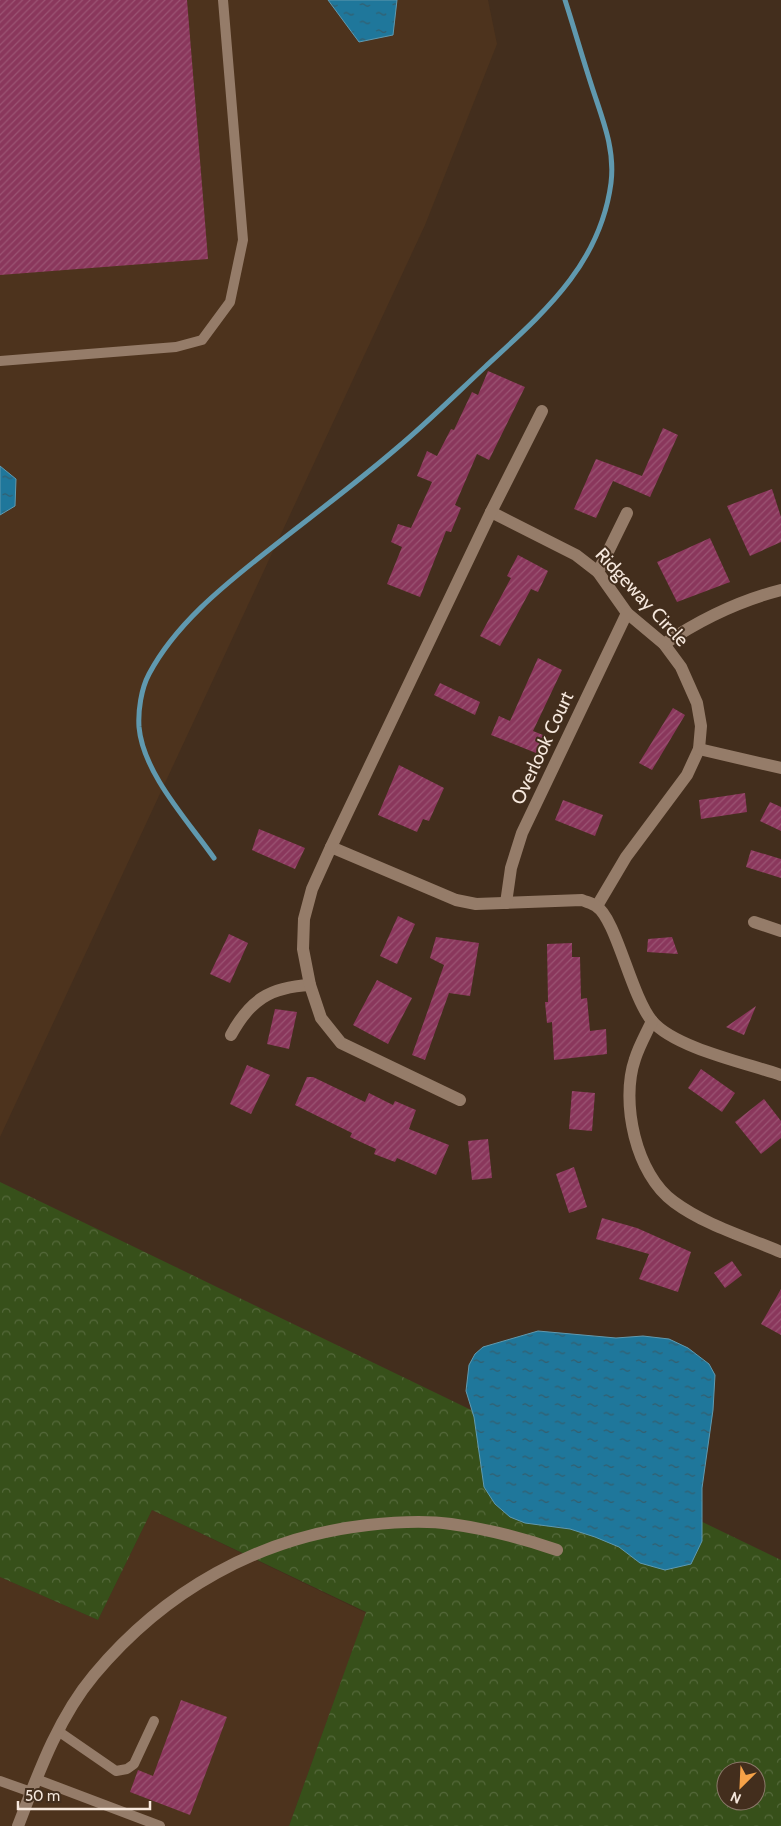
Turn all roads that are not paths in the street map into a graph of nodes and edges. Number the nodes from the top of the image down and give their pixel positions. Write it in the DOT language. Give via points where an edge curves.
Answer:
graph roads {
  1 [pos="223,0"];
  2 [pos="0,361"];
  3 [pos="542,411"];
  4 [pos="491,512"];
  5 [pos="627,513"];
  6 [pos="598,572"];
  7 [pos="781,590"];
  8 [pos="627,613"];
  9 [pos="664,644"];
  10 [pos="699,749"];
  11 [pos="781,768"];
  12 [pos="331,847"];
  13 [pos="506,903"];
  14 [pos="597,906"];
  15 [pos="754,922"];
  16 [pos="781,931"];
  17 [pos="310,985"];
  18 [pos="652,1021"];
  19 [pos="231,1035"];
  20 [pos="781,1075"];
  21 [pos="460,1100"];
  22 [pos="781,1252"];
  23 [pos="557,1550"];
  24 [pos="154,1721"];
  25 [pos="58,1731"];
  26 [pos="36,1779"];
  27 [pos="0,1780"];
  28 [pos="31,1792"];
  29 [pos="18,1826"];
  30 [pos="160,1826"];
  1 -- 2 [label="lane" via="243,240 230,302 202,340 176,347"];
  3 -- 4 [label="street"];
  4 -- 6 [label="street, Ridgeway Circle" via="576,555"];
  4 -- 12 [label="street"];
  5 -- 6 [label="street"];
  6 -- 8 [label="street, Ridgeway Circle"];
  7 -- 9 [label="street" via="728,607 693,624"];
  8 -- 9 [label="street, Ridgeway Circle"];
  8 -- 13 [label="street, Overlook Court" via="522,833 511,868"];
  9 -- 10 [label="street, Ridgeway Circle" via="681,667 697,703 701,726"];
  10 -- 11 [label="street"];
  10 -- 14 [label="street, Ridgeway Circle" via="687,775 626,857"];
  12 -- 13 [label="street" via="456,900 476,904"];
  12 -- 17 [label="street" via="312,889 304,919 303,949"];
  13 -- 14 [label="street" via="582,900"];
  14 -- 18 [label="street" via="608,918 638,999"];
  15 -- 16 [label="street"];
  17 -- 19 [label="street" via="287,986 261,997 242,1014"];
  17 -- 21 [label="street" via="321,1018 341,1043"];
  18 -- 20 [label="street" via="682,1042"];
  18 -- 22 [label="street" via="634,1060 629,1103 637,1146 646,1167 665,1194 690,1213"];
  23 -- 25 [label="street" via="504,1533 449,1524 384,1523 338,1528 284,1542 233,1563 184,1591 146,1620 93,1676"];
  24 -- 25 [label="lane" via="134,1764 116,1771"];
  25 -- 26 [label="street"];
  26 -- 28 [label="street"];
  26 -- 30 [label="lane"];
  27 -- 28 [label="lane"];
  28 -- 29 [label="street"];
}
